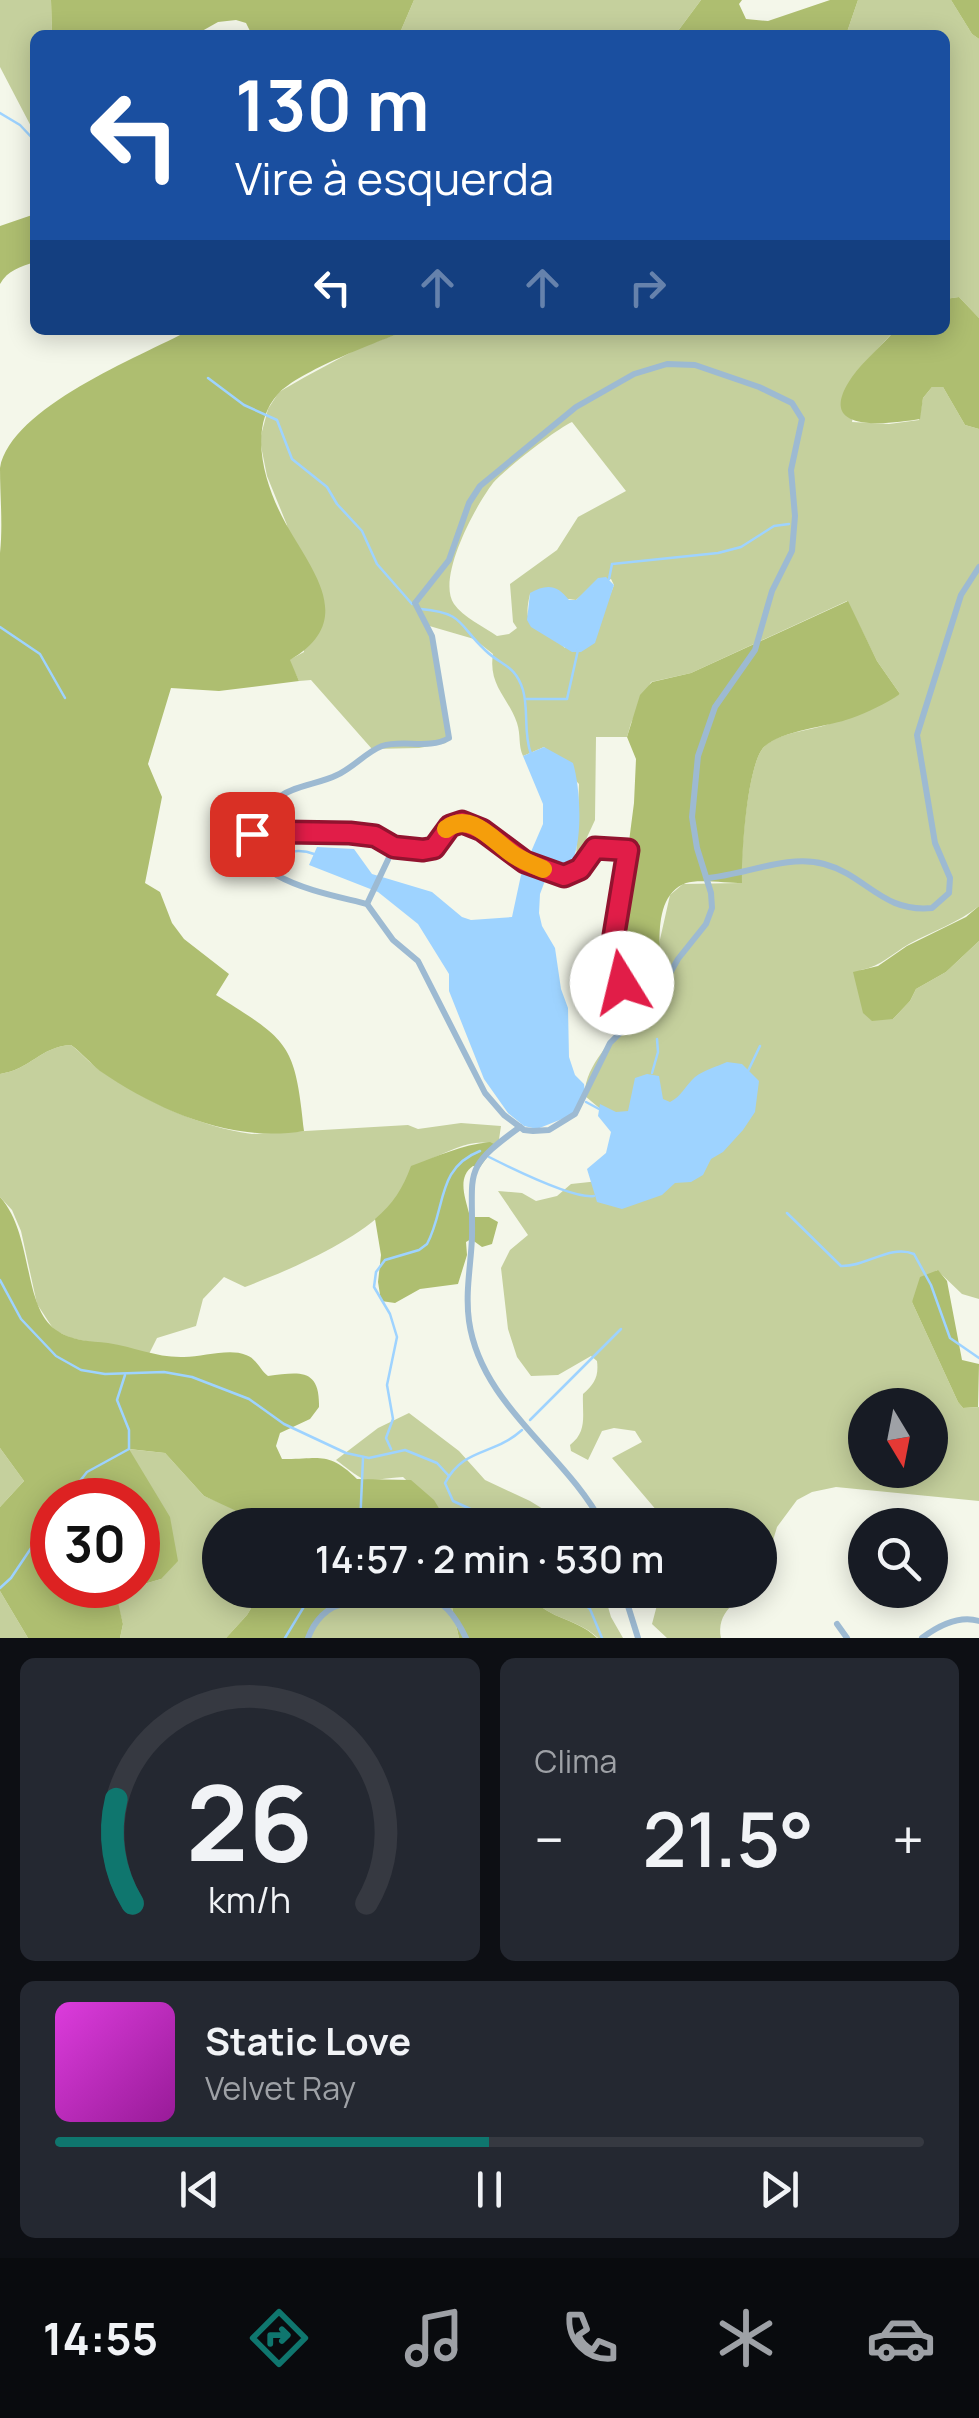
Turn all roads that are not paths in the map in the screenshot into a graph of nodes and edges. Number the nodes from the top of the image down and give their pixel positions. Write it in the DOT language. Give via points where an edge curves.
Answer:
graph roads {
  1 [pos="979,567"];
  2 [pos="252,839"];
  3 [pos="394,847"];
  4 [pos="707,878"];
  5 [pos="367,904"];
  6 [pos="639,1011"];
  7 [pos="520,1127"];
  8 [pos="592,1508"];
  9 [pos="629,1608"];
  10 [pos="979,1621"];
  11 [pos="837,1624"];
  12 [pos="308,1638"];
  13 [pos="466,1638"];
  14 [pos="638,1638"];
  15 [pos="847,1638"];
  16 [pos="922,1638"];
  1 -- 4 [label="street" via="961,595 917,735 949,893 932,908 906,908 814,862"];
  2 -- 3 [label="street" via="350,833"];
  2 -- 4 [label="street" via="272,803 288,792 335,776 383,746 447,740 434,648 414,603 449,560 473,495 576,406 634,374 667,364 695,365 781,396 802,420 791,470 792,551 755,650 715,707 698,756 692,818"];
  2 -- 5 [label="street" via="261,864 282,879"];
  3 -- 5 [label="street"];
  3 -- 6 [label="street" via="434,848 450,826 462,822 525,862 564,876 580,869 595,848 628,850 615,956 626,994"];
  4 -- 6 [label="street" via="710,917 658,996"];
  5 -- 7 [label="street" via="418,961 485,1093"];
  6 -- 7 [label="street" via="610,1043 570,1120 548,1130"];
  7 -- 8 [label="street" via="473,1169 466,1292 472,1334 493,1385"];
  9 -- 14 [label="street"];
  10 -- 16 [label="street" via="947,1624"];
  11 -- 15 [label="street"];
  12 -- 13 [label="street" via="334,1607 410,1595 448,1609"];
}
